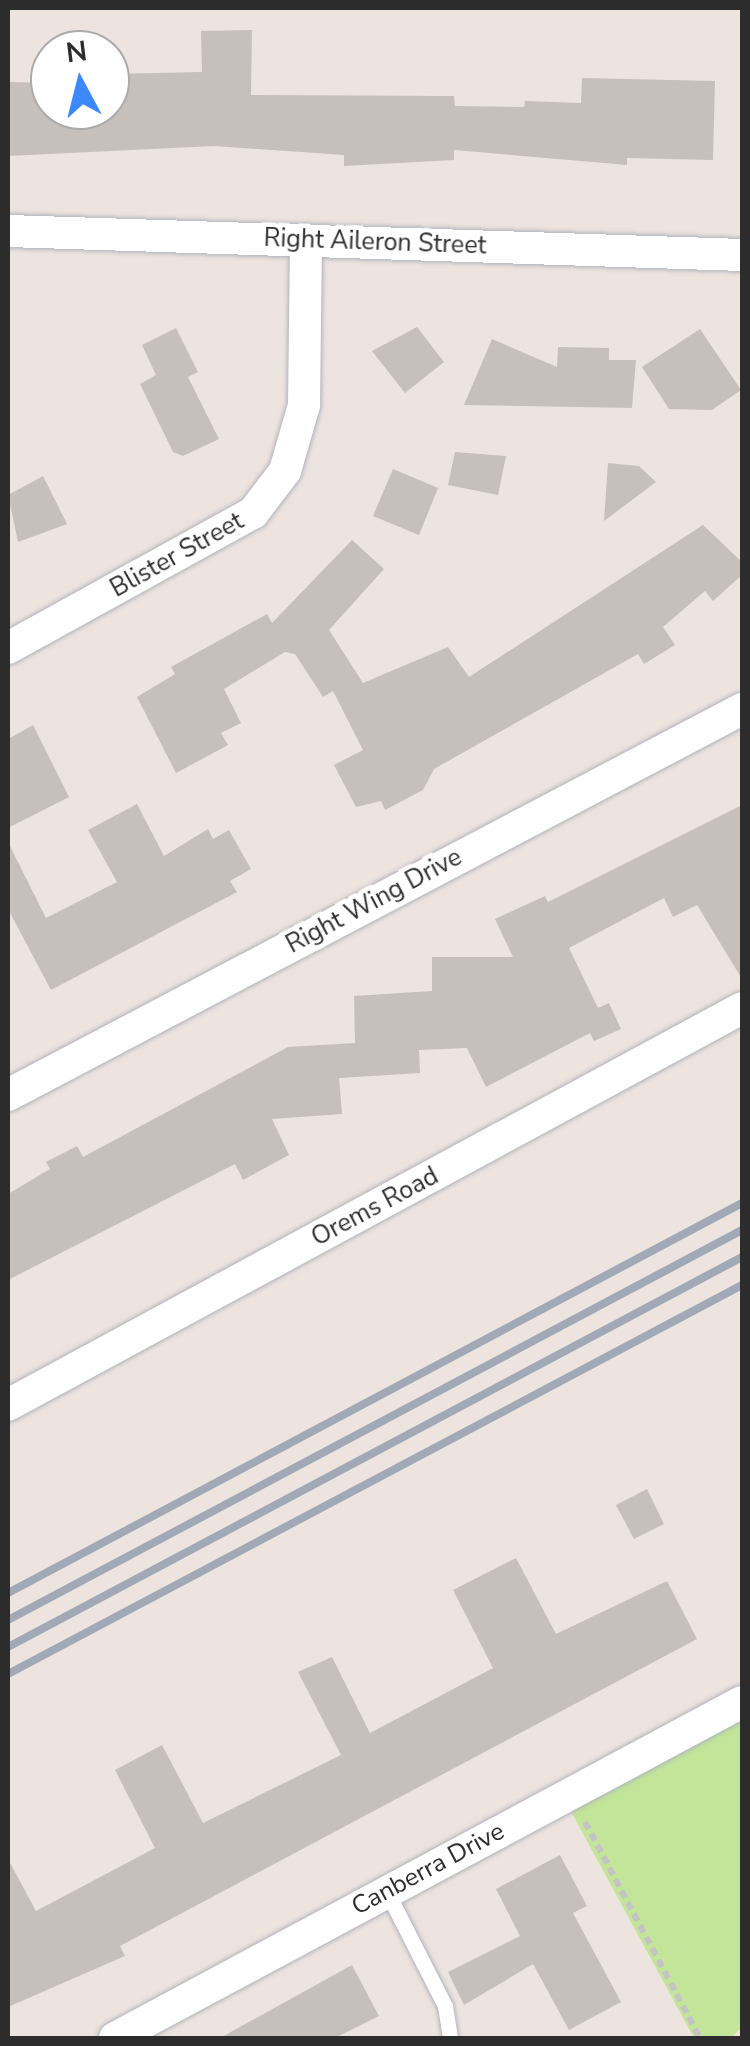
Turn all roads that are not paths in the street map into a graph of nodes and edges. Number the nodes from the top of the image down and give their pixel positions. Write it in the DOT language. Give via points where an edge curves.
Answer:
graph roads {
  1 [pos="8,231"];
  2 [pos="306,240"];
  3 [pos="742,254"];
  4 [pos="8,648"];
  5 [pos="742,709"];
  6 [pos="742,1008"];
  7 [pos="8,1095"];
  8 [pos="8,1405"];
  9 [pos="742,1702"];
  10 [pos="386,1891"];
  11 [pos="115,2038"];
  12 [pos="450,2038"];
  1 -- 2 [label="street, Right Aileron Street"];
  2 -- 3 [label="street, Right Aileron Street"];
  2 -- 4 [label="street, Blister Street" via="304,405 286,471 254,513"];
  5 -- 7 [label="street, Right Wing Drive"];
  6 -- 8 [label="street, Orems Road"];
  9 -- 10 [label="street, Canberra Drive"];
  10 -- 11 [label="street, Canberra Drive"];
  10 -- 12 [label="lane" via="445,2006"];
}
